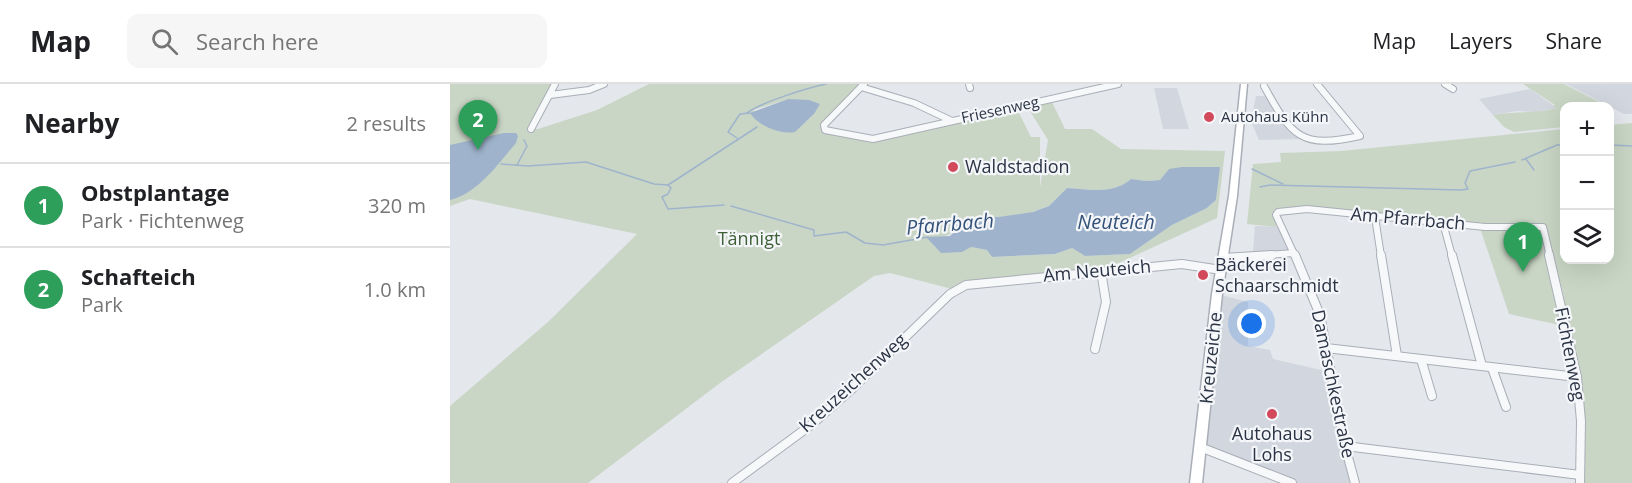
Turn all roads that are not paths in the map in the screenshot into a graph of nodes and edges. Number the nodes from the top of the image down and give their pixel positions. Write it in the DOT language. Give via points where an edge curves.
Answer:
graph roads {
  1 [pos="555,84"];
  2 [pos="604,84"];
  3 [pos="1118,84"];
  4 [pos="1244,84"];
  5 [pos="1317,84"];
  6 [pos="1445,84"];
  7 [pos="863,86"];
  8 [pos="1264,86"];
  9 [pos="1453,89"];
  10 [pos="550,95"];
  11 [pos="952,120"];
  12 [pos="531,129"];
  13 [pos="1276,215"];
  14 [pos="1375,217"];
  15 [pos="1443,223"];
  16 [pos="1543,227"];
  17 [pos="1294,253"];
  18 [pos="1223,258"];
  19 [pos="1221,270"];
  20 [pos="1101,271"];
  21 [pos="973,284"];
  22 [pos="1326,348"];
  23 [pos="1095,349"];
  24 [pos="1397,356"];
  25 [pos="1421,359"];
  26 [pos="1482,366"];
  27 [pos="1492,368"];
  28 [pos="1577,377"];
  29 [pos="1432,396"];
  30 [pos="1506,406"];
  31 [pos="1345,446"];
  32 [pos="1200,447"];
  33 [pos="1580,479"];
  34 [pos="732,483"];
  35 [pos="1196,483"];
  36 [pos="1292,483"];
  37 [pos="1355,483"];
  1 -- 10 [label="street"];
  2 -- 10 [label="street"];
  3 -- 11 [label="street, Friesenweg"];
  4 -- 18 [label="main road, Kreuzeiche"];
  5 -- 8 [label="street" via="1360,136 1323,141 1303,139"];
  6 -- 9 [label="street"];
  7 -- 11 [label="street"];
  7 -- 11 [label="street, Friesenweg" via="824,125 825,130 873,139"];
  10 -- 12 [label="street"];
  13 -- 14 [label="street, Am Pfarrbach" via="1285,210 1307,209"];
  13 -- 17 [label="street, Damaschkestraße"];
  14 -- 15 [label="street, Am Pfarrbach"];
  14 -- 24 [label="street"];
  15 -- 16 [label="street, Am Pfarrbach"];
  15 -- 26 [label="street"];
  16 -- 28 [label="street, Fichtenweg"];
  17 -- 18 [label="street"];
  17 -- 22 [label="street, Damaschkestraße" via="1320,315"];
  18 -- 19 [label="main road, Kreuzeiche"];
  19 -- 20 [label="street, Am Neuteich" via="1182,264"];
  19 -- 32 [label="main road, Kreuzeiche"];
  20 -- 21 [label="street, Am Neuteich"];
  20 -- 23 [label="street" via="1106,302"];
  21 -- 34 [label="street, Kreuzeichenweg" via="950,294 811,425"];
  22 -- 24 [label="street"];
  22 -- 31 [label="street, Damaschkestraße"];
  24 -- 25 [label="street"];
  25 -- 26 [label="street"];
  25 -- 29 [label="street"];
  26 -- 27 [label="street"];
  27 -- 28 [label="street"];
  27 -- 30 [label="street"];
  28 -- 33 [label="street, Fichtenweg" via="1582,430"];
  31 -- 33 [label="street"];
  31 -- 37 [label="street, Damaschkestraße"];
  32 -- 35 [label="main road, Kreuzeiche"];
  32 -- 36 [label="street"];
}
